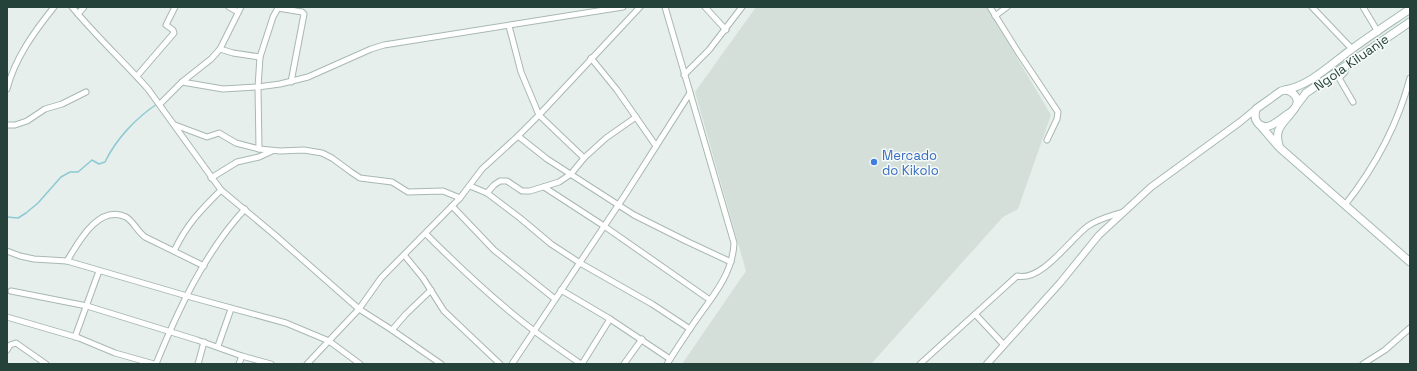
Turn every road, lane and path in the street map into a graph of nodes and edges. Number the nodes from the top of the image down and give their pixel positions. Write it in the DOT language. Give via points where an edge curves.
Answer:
graph roads {
  1 [pos="54,7"];
  2 [pos="72,7"];
  3 [pos="84,7"];
  4 [pos="175,7"];
  5 [pos="229,7"];
  6 [pos="623,7"];
  7 [pos="640,7"];
  8 [pos="665,7"];
  9 [pos="705,7"];
  10 [pos="742,7"];
  11 [pos="990,7"];
  12 [pos="1007,7"];
  13 [pos="1312,7"];
  14 [pos="1363,7"];
  15 [pos="278,8"];
  16 [pos="1410,9"];
  17 [pos="239,10"];
  18 [pos="78,14"];
  19 [pos="995,16"];
  20 [pos="1410,22"];
  21 [pos="508,26"];
  22 [pos="726,30"];
  23 [pos="1378,32"];
  24 [pos="220,49"];
  25 [pos="1352,49"];
  26 [pos="260,57"];
  27 [pos="591,58"];
  28 [pos="1344,67"];
  29 [pos="684,75"];
  30 [pos="137,76"];
  31 [pos="182,82"];
  32 [pos="292,82"];
  33 [pos="1410,82"];
  34 [pos="258,87"];
  35 [pos="7,89"];
  36 [pos="1285,90"];
  37 [pos="86,92"];
  38 [pos="690,93"];
  39 [pos="1353,102"];
  40 [pos="160,104"];
  41 [pos="1259,106"];
  42 [pos="1295,107"];
  43 [pos="540,115"];
  44 [pos="636,117"];
  45 [pos="1240,122"];
  46 [pos="1258,123"];
  47 [pos="174,124"];
  48 [pos="7,125"];
  49 [pos="518,136"];
  50 [pos="1047,140"];
  51 [pos="656,146"];
  52 [pos="1280,148"];
  53 [pos="259,150"];
  54 [pos="273,151"];
  55 [pos="584,158"];
  56 [pos="571,174"];
  57 [pos="211,178"];
  58 [pos="470,186"];
  59 [pos="544,188"];
  60 [pos="221,190"];
  61 [pos="487,194"];
  62 [pos="460,198"];
  63 [pos="619,205"];
  64 [pos="1345,205"];
  65 [pos="452,206"];
  66 [pos="245,209"];
  67 [pos="1124,212"];
  68 [pos="604,226"];
  69 [pos="426,234"];
  70 [pos="7,251"];
  71 [pos="174,251"];
  72 [pos="405,256"];
  73 [pos="67,261"];
  74 [pos="731,262"];
  75 [pos="1410,262"];
  76 [pos="580,263"];
  77 [pos="204,266"];
  78 [pos="99,271"];
  79 [pos="431,290"];
  80 [pos="561,290"];
  81 [pos="11,292"];
  82 [pos="187,296"];
  83 [pos="555,300"];
  84 [pos="710,300"];
  85 [pos="87,306"];
  86 [pos="231,309"];
  87 [pos="359,310"];
  88 [pos="976,315"];
  89 [pos="7,317"];
  90 [pos="610,319"];
  91 [pos="1410,328"];
  92 [pos="690,329"];
  93 [pos="392,330"];
  94 [pos="170,331"];
  95 [pos="534,331"];
  96 [pos="75,337"];
  97 [pos="642,339"];
  98 [pos="329,341"];
  99 [pos="204,342"];
  100 [pos="1004,345"];
  101 [pos="218,346"];
  102 [pos="7,350"];
  103 [pos="242,356"];
  104 [pos="40,362"];
  105 [pos="668,362"];
  106 [pos="46,364"];
  107 [pos="155,364"];
  108 [pos="198,364"];
  109 [pos="239,364"];
  110 [pos="271,364"];
  111 [pos="307,364"];
  112 [pos="360,364"];
  113 [pos="441,364"];
  114 [pos="500,364"];
  115 [pos="512,364"];
  116 [pos="581,364"];
  117 [pos="624,364"];
  118 [pos="920,364"];
  119 [pos="987,364"];
  120 [pos="1363,364"];
  1 -- 35 [label="street" via="35,31 17,61"];
  2 -- 18 [label="street"];
  3 -- 18 [label="street"];
  4 -- 30 [label="street" via="166,25 174,33"];
  5 -- 17 [label="street"];
  6 -- 21 [label="street"];
  7 -- 27 [label="street"];
  8 -- 29 [label="street"];
  9 -- 22 [label="street"];
  10 -- 22 [label="street"];
  11 -- 19 [label="street"];
  12 -- 19 [label="street"];
  13 -- 25 [label="street"];
  14 -- 23 [label="street"];
  15 -- 26 [label="street"];
  15 -- 32 [label="street" via="304,14"];
  16 -- 23 [label="main road"];
  17 -- 24 [label="street"];
  18 -- 30 [label="street"];
  19 -- 50 [label="street" via="1058,112"];
  20 -- 28 [label="main road, Ngola Kiluanje"];
  21 -- 32 [label="street" via="376,47"];
  21 -- 43 [label="street" via="521,72"];
  22 -- 29 [label="street"];
  23 -- 25 [label="main road"];
  24 -- 26 [label="street"];
  24 -- 31 [label="street"];
  25 -- 36 [label="main road" via="1302,85"];
  26 -- 34 [label="street"];
  27 -- 43 [label="street"];
  27 -- 44 [label="street" via="618,90"];
  28 -- 39 [label="street" via="1346,72 1339,78"];
  28 -- 42 [label="main road, Ngola Kiluanje" via="1306,93"];
  29 -- 38 [label="street"];
  30 -- 40 [label="street"];
  31 -- 34 [label="street" via="222,89"];
  31 -- 40 [label="street"];
  32 -- 34 [label="street"];
  33 -- 64 [label="street" via="1388,137 1364,180"];
  34 -- 53 [label="street"];
  36 -- 41 [label="main road"];
  36 -- 42 [label="main road" via="1295,95"];
  37 -- 48 [label="street" via="45,109 27,121"];
  38 -- 51 [label="street"];
  38 -- 74 [label="street" via="734,243"];
  40 -- 47 [label="street"];
  41 -- 45 [label="street"];
  41 -- 46 [label="main road" via="1255,117"];
  42 -- 46 [label="main road, Ngola Kiluanje" via="1269,126"];
  42 -- 52 [label="main road" via="1280,127 1277,137"];
  43 -- 49 [label="street"];
  43 -- 55 [label="street"];
  44 -- 51 [label="street"];
  44 -- 55 [label="street" via="612,133"];
  45 -- 46 [label="street" via="1250,120"];
  45 -- 67 [label="street" via="1151,187"];
  46 -- 52 [label="main road"];
  47 -- 53 [label="street" via="207,137 221,133 236,143"];
  47 -- 57 [label="street"];
  49 -- 56 [label="street" via="546,159"];
  49 -- 58 [label="street" via="482,169"];
  51 -- 63 [label="street"];
  52 -- 64 [label="main road"];
  53 -- 54 [label="street"];
  54 -- 57 [label="street" via="237,162"];
  54 -- 62 [label="street" via="304,150 322,153 360,178 392,182 408,192 443,191"];
  55 -- 56 [label="street"];
  56 -- 59 [label="street"];
  56 -- 63 [label="street"];
  57 -- 60 [label="street"];
  58 -- 61 [label="street"];
  58 -- 62 [label="street"];
  59 -- 61 [label="street" via="522,191 500,181"];
  59 -- 68 [label="street"];
  60 -- 66 [label="street"];
  60 -- 71 [label="street" via="193,219"];
  61 -- 76 [label="street" via="515,213 551,244"];
  62 -- 65 [label="street"];
  63 -- 68 [label="street"];
  63 -- 74 [label="street" via="634,215"];
  64 -- 75 [label="main road"];
  65 -- 69 [label="street"];
  65 -- 83 [label="street" via="494,250"];
  66 -- 77 [label="street" via="224,233"];
  66 -- 87 [label="street"];
  67 -- 88 [label="street" via="1087,227 1054,259 1032,274 1022,278 1017,276"];
  67 -- 100 [label="street" via="1099,236"];
  68 -- 76 [label="street"];
  68 -- 84 [label="street"];
  69 -- 72 [label="street"];
  69 -- 95 [label="street" via="460,268"];
  70 -- 73 [label="street" via="34,259"];
  71 -- 73 [label="street" via="145,237 134,224 118,215 101,218 92,225"];
  71 -- 77 [label="street"];
  72 -- 79 [label="street"];
  72 -- 87 [label="street" via="381,278"];
  73 -- 78 [label="street"];
  74 -- 84 [label="street" via="725,277"];
  76 -- 80 [label="street"];
  76 -- 92 [label="street"];
  77 -- 82 [label="street"];
  78 -- 82 [label="street"];
  78 -- 85 [label="street"];
  79 -- 93 [label="street"];
  79 -- 114 [label="street" via="448,315"];
  80 -- 83 [label="street"];
  80 -- 90 [label="street"];
  81 -- 85 [label="street"];
  82 -- 86 [label="street"];
  82 -- 94 [label="street"];
  83 -- 95 [label="street"];
  84 -- 92 [label="street"];
  85 -- 94 [label="street"];
  85 -- 96 [label="street"];
  86 -- 98 [label="street" via="290,324"];
  86 -- 101 [label="street"];
  87 -- 93 [label="street"];
  87 -- 98 [label="street"];
  88 -- 100 [label="street"];
  88 -- 118 [label="street"];
  89 -- 96 [label="street"];
  90 -- 97 [label="street"];
  90 -- 116 [label="street"];
  91 -- 120 [label="street" via="1385,350"];
  92 -- 105 [label="street"];
  93 -- 113 [label="street"];
  94 -- 99 [label="street"];
  94 -- 107 [label="street"];
  95 -- 115 [label="street"];
  95 -- 116 [label="street"];
  96 -- 107 [label="street" via="115,353"];
  97 -- 105 [label="street"];
  97 -- 117 [label="street"];
  98 -- 111 [label="street"];
  98 -- 112 [label="street"];
  99 -- 101 [label="street"];
  99 -- 108 [label="street"];
  100 -- 119 [label="street"];
  101 -- 103 [label="street"];
  102 -- 104 [label="street" via="10,345 16,343"];
  103 -- 109 [label="street"];
  103 -- 110 [label="street"];
  104 -- 106 [label="street"];
}
